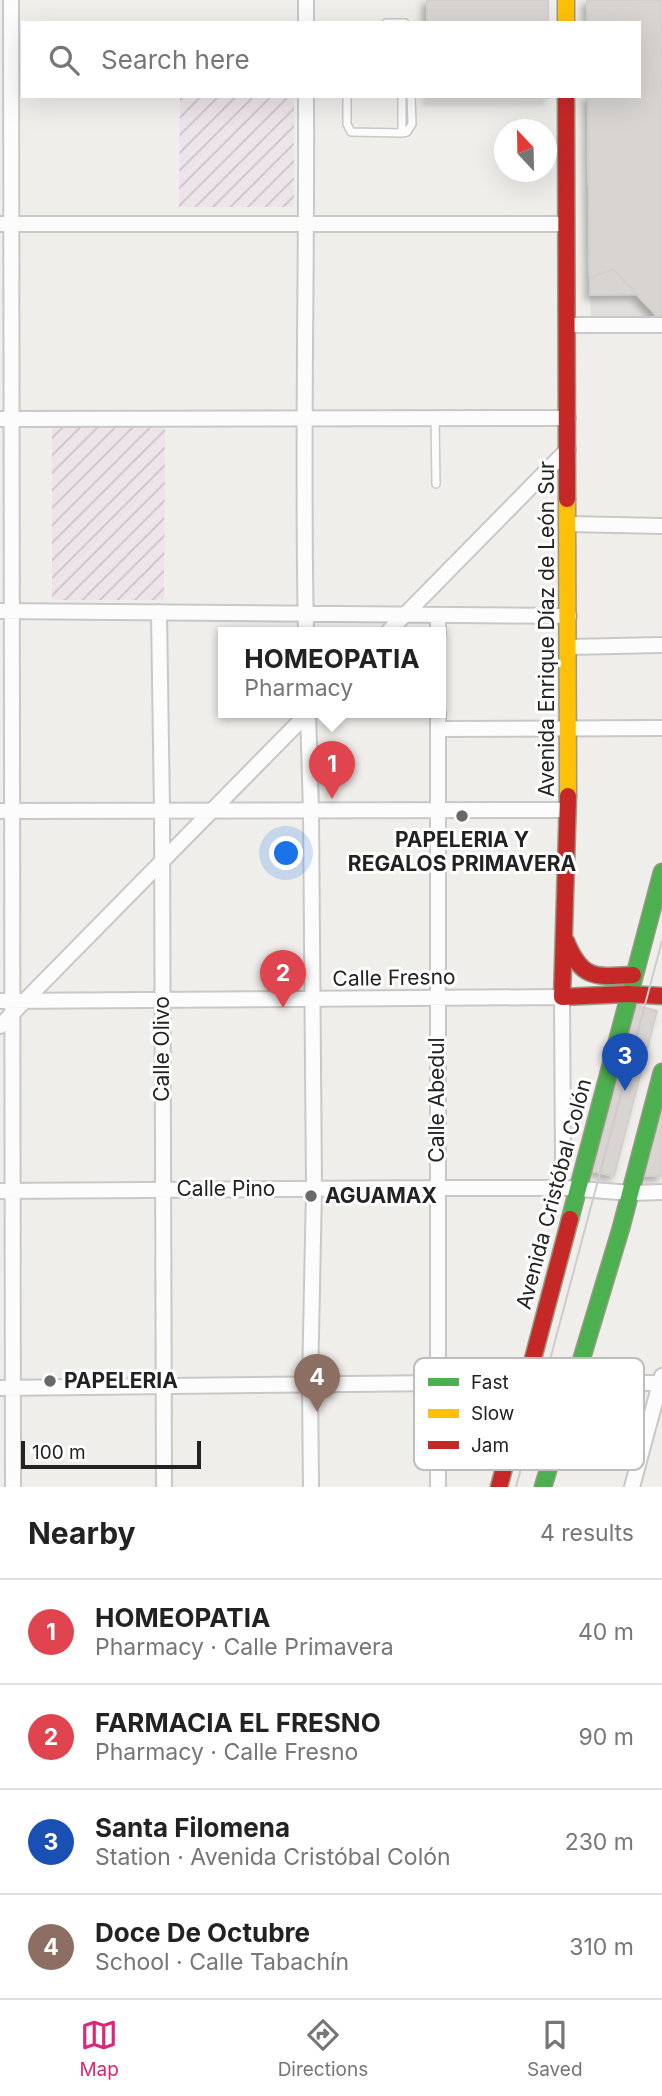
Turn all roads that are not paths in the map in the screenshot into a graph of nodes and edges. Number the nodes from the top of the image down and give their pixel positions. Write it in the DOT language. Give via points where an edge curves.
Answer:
graph roads {
  1 [pos="11,0"];
  2 [pos="306,0"];
  3 [pos="566,0"];
  4 [pos="306,21"];
  5 [pos="566,21"];
  6 [pos="306,98"];
  7 [pos="347,98"];
  8 [pos="402,98"];
  9 [pos="411,98"];
  10 [pos="566,98"];
  11 [pos="402,134"];
  12 [pos="6,224"];
  13 [pos="307,224"];
  14 [pos="566,224"];
  15 [pos="568,325"];
  16 [pos="662,325"];
  17 [pos="303,418"];
  18 [pos="568,418"];
  19 [pos="6,419"];
  20 [pos="435,419"];
  21 [pos="568,449"];
  22 [pos="436,484"];
  23 [pos="568,524"];
  24 [pos="662,526"];
  25 [pos="6,611"];
  26 [pos="159,612"];
  27 [pos="306,613"];
  28 [pos="405,614"];
  29 [pos="438,615"];
  30 [pos="569,616"];
  31 [pos="306,627"];
  32 [pos="393,627"];
  33 [pos="438,627"];
  34 [pos="662,645"];
  35 [pos="569,648"];
  36 [pos="303,718"];
  37 [pos="308,718"];
  38 [pos="438,718"];
  39 [pos="568,728"];
  40 [pos="662,728"];
  41 [pos="438,729"];
  42 [pos="438,809"];
  43 [pos="568,810"];
  44 [pos="6,811"];
  45 [pos="162,811"];
  46 [pos="212,811"];
  47 [pos="311,811"];
  48 [pos="162,862"];
  49 [pos="662,872"];
  50 [pos="564,935"];
  51 [pos="633,975"];
  52 [pos="628,994"];
  53 [pos="662,996"];
  54 [pos="562,997"];
  55 [pos="437,998"];
  56 [pos="162,1000"];
  57 [pos="312,1000"];
  58 [pos="12,1004"];
  59 [pos="0,1026"];
  60 [pos="662,1072"];
  61 [pos="660,1091"];
  62 [pos="563,1161"];
  63 [pos="437,1188"];
  64 [pos="162,1189"];
  65 [pos="314,1189"];
  66 [pos="577,1189"];
  67 [pos="6,1191"];
  68 [pos="662,1192"];
  69 [pos="632,1193"];
  70 [pos="438,1358"];
  71 [pos="532,1358"];
  72 [pos="580,1358"];
  73 [pos="661,1380"];
  74 [pos="414,1382"];
  75 [pos="310,1384"];
  76 [pos="164,1386"];
  77 [pos="6,1388"];
  78 [pos="644,1443"];
  79 [pos="503,1470"];
  80 [pos="548,1470"];
  81 [pos="637,1470"];
  82 [pos="13,1487"];
  83 [pos="164,1487"];
  84 [pos="311,1487"];
  85 [pos="499,1487"];
  86 [pos="543,1487"];
  87 [pos="632,1487"];
  1 -- 12 [label="street"];
  2 -- 4 [label="street"];
  3 -- 5 [label="main road"];
  6 -- 13 [label="street"];
  7 -- 11 [label="lane" via="351,132"];
  8 -- 11 [label="lane"];
  9 -- 11 [label="lane" via="411,129"];
  10 -- 14 [label="main road, Avenida Enrique Díaz de León Sur"];
  12 -- 13 [label="street"];
  12 -- 19 [label="street"];
  13 -- 14 [label="street"];
  13 -- 17 [label="street"];
  14 -- 15 [label="main road, Avenida Enrique Díaz de León Sur"];
  15 -- 16 [label="street"];
  15 -- 18 [label="main road, Avenida Enrique Díaz de León Sur"];
  17 -- 19 [label="street"];
  17 -- 20 [label="street"];
  17 -- 27 [label="street"];
  18 -- 20 [label="street"];
  18 -- 21 [label="main road, Avenida Enrique Díaz de León Sur"];
  19 -- 25 [label="street"];
  20 -- 22 [label="lane"];
  21 -- 23 [label="main road, Avenida Enrique Díaz de León Sur"];
  21 -- 28 [label="street"];
  23 -- 24 [label="street"];
  23 -- 30 [label="main road, Avenida Enrique Díaz de León Sur"];
  25 -- 26 [label="street"];
  25 -- 44 [label="street"];
  26 -- 27 [label="street"];
  26 -- 45 [label="street, Calle Olivo"];
  27 -- 28 [label="street"];
  27 -- 31 [label="street"];
  28 -- 29 [label="street"];
  28 -- 32 [label="street"];
  29 -- 30 [label="street"];
  29 -- 33 [label="street"];
  30 -- 35 [label="main road, Avenida Enrique Díaz de León Sur"];
  34 -- 35 [label="street"];
  35 -- 39 [label="main road, Avenida Enrique Díaz de León Sur"];
  36 -- 46 [label="street"];
  37 -- 47 [label="street"];
  38 -- 41 [label="street, Calle Abedul"];
  39 -- 40 [label="street"];
  39 -- 41 [label="street"];
  39 -- 43 [label="main road, Avenida Enrique Díaz de León Sur"];
  41 -- 42 [label="street, Calle Abedul"];
  42 -- 43 [label="street"];
  42 -- 47 [label="street"];
  42 -- 55 [label="street, Calle Abedul"];
  43 -- 50 [label="main road, Avenida Enrique Díaz de León Sur"];
  44 -- 45 [label="street"];
  44 -- 58 [label="street"];
  45 -- 46 [label="street"];
  45 -- 48 [label="street, Calle Olivo"];
  46 -- 47 [label="street"];
  46 -- 48 [label="street"];
  47 -- 57 [label="street"];
  48 -- 56 [label="street, Calle Olivo"];
  48 -- 58 [label="street"];
  49 -- 51 [label="main road, Avenida Cristóbal Colón"];
  50 -- 51 [label="main road" via="583,972"];
  50 -- 54 [label="main road, Avenida Enrique Díaz de León Sur"];
  51 -- 52 [label="main road, Avenida Cristóbal Colón"];
  52 -- 53 [label="main road, Calle Fresno"];
  52 -- 54 [label="main road, Calle Fresno"];
  52 -- 66 [label="main road, Avenida Cristóbal Colón"];
  54 -- 55 [label="street, Calle Fresno"];
  54 -- 62 [label="street, Avenida Enrique Díaz de León Sur"];
  55 -- 57 [label="street, Calle Fresno"];
  55 -- 63 [label="street, Calle Abedul"];
  56 -- 57 [label="street, Calle Fresno"];
  56 -- 58 [label="street, Calle Fresno"];
  56 -- 64 [label="street, Calle Olivo"];
  57 -- 65 [label="street"];
  58 -- 59 [label="street"];
  58 -- 67 [label="street"];
  60 -- 61 [label="main road"];
  61 -- 69 [label="main road"];
  63 -- 65 [label="street, Calle Pino"];
  63 -- 66 [label="street, Calle Pino"];
  63 -- 70 [label="street, Calle Abedul"];
  64 -- 65 [label="street, Calle Pino"];
  64 -- 67 [label="street, Calle Pino"];
  64 -- 76 [label="street, Calle Olivo"];
  65 -- 75 [label="street"];
  66 -- 69 [label="street, Calle Pino"];
  66 -- 71 [label="main road, Avenida Cristóbal Colón"];
  67 -- 77 [label="street"];
  68 -- 69 [label="street, Calle Pino"];
  69 -- 72 [label="main road"];
  73 -- 78 [label="street"];
  74 -- 75 [label="street"];
  75 -- 76 [label="street"];
  75 -- 84 [label="street"];
  76 -- 77 [label="street"];
  76 -- 83 [label="street, Calle Olivo"];
  77 -- 82 [label="street"];
  79 -- 85 [label="main road, Avenida Cristóbal Colón"];
  80 -- 86 [label="main road"];
  81 -- 87 [label="street"];
}
